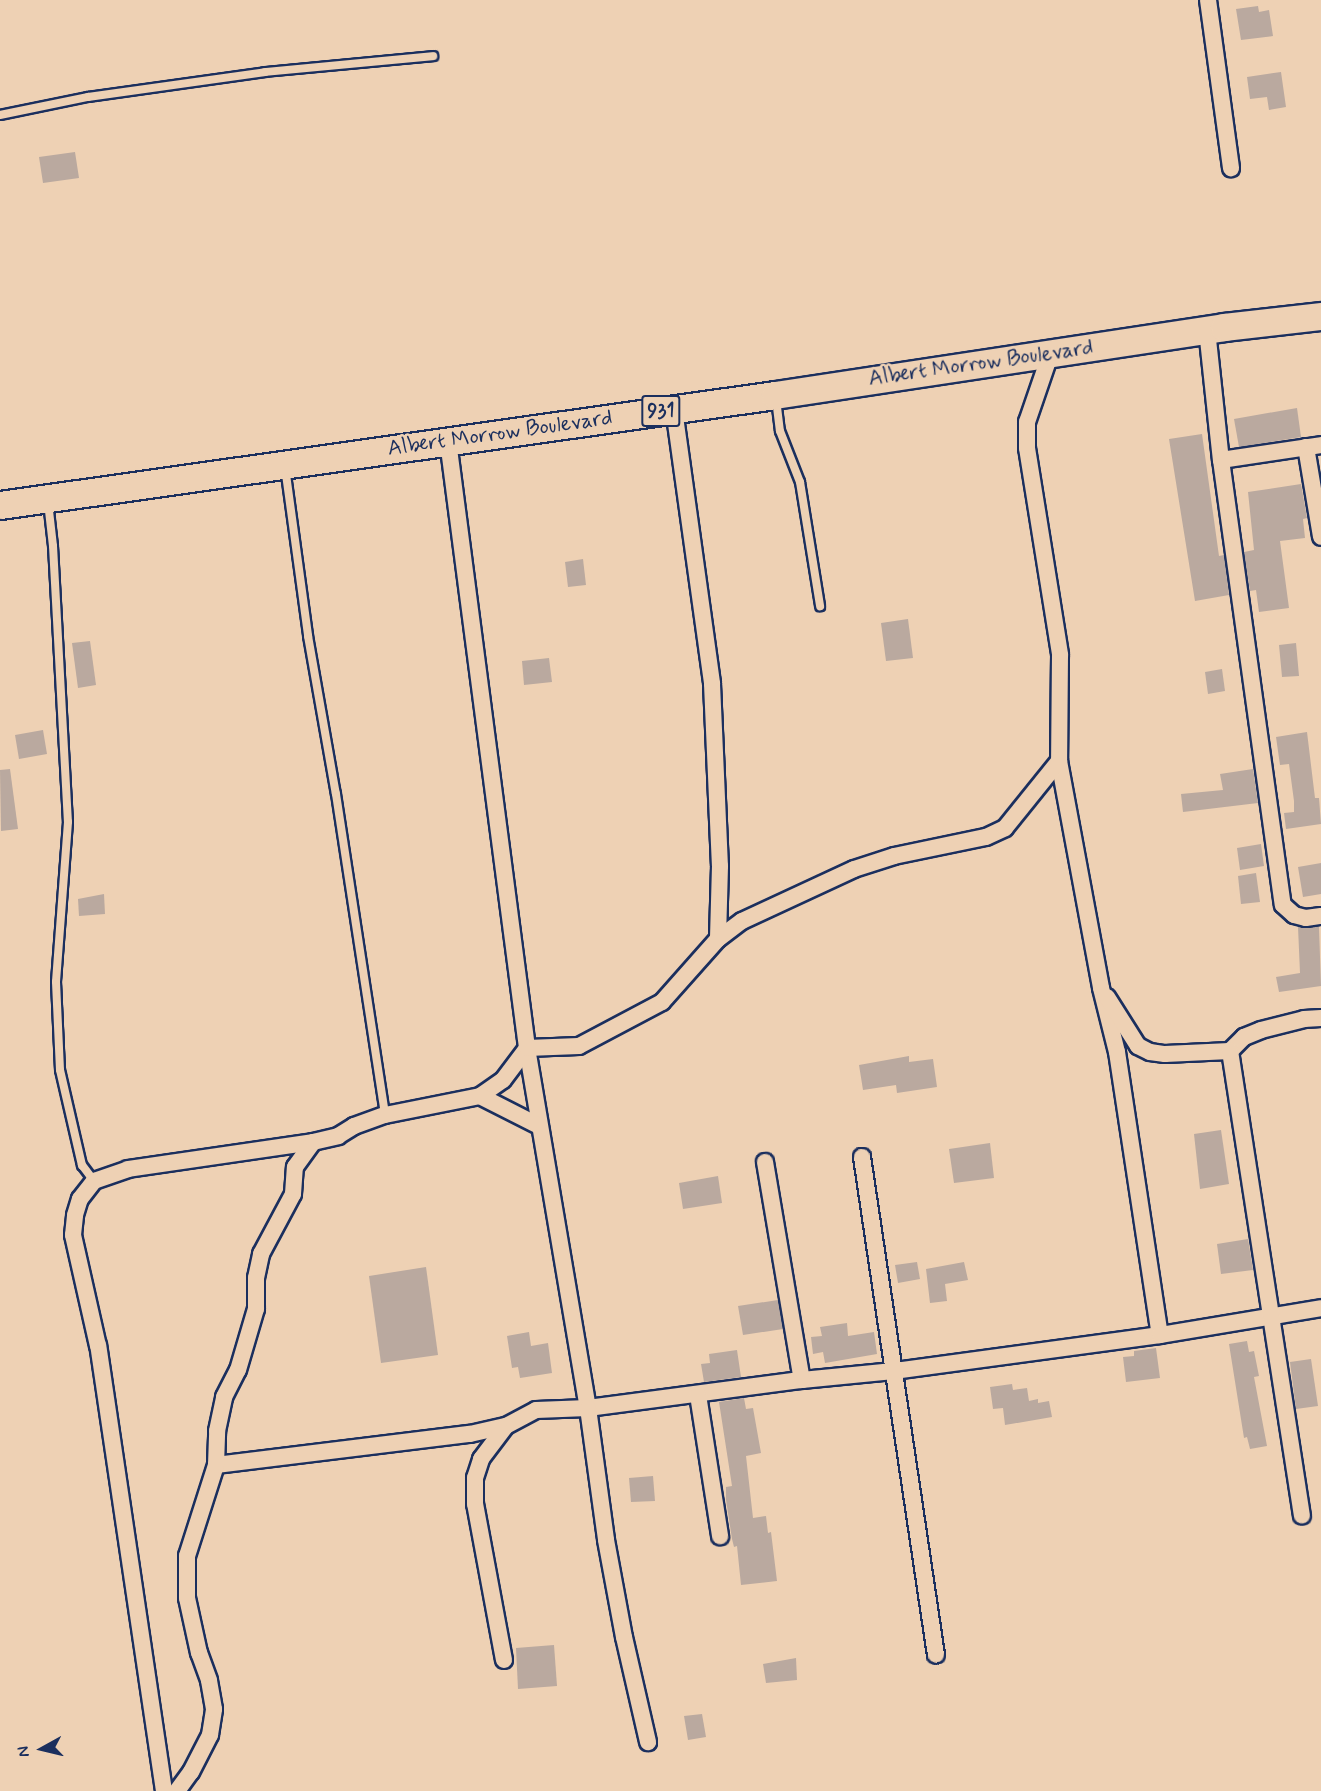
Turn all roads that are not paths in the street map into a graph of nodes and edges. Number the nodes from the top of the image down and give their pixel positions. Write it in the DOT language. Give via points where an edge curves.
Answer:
graph roads {
  1 [pos="1208,0"];
  2 [pos="433,56"];
  3 [pos="0,115"];
  4 [pos="1231,168"];
  5 [pos="1321,316"];
  6 [pos="1207,330"];
  7 [pos="1050,355"];
  8 [pos="776,395"];
  9 [pos="674,409"];
  10 [pos="448,441"];
  11 [pos="1314,446"];
  12 [pos="1221,460"];
  13 [pos="284,465"];
  14 [pos="47,499"];
  15 [pos="0,505"];
  16 [pos="1321,537"];
  17 [pos="820,606"];
  18 [pos="1059,760"];
  19 [pos="1321,916"];
  20 [pos="718,939"];
  21 [pos="1101,988"];
  22 [pos="1321,1018"];
  23 [pos="526,1048"];
  24 [pos="1230,1051"];
  25 [pos="480,1096"];
  26 [pos="385,1115"];
  27 [pos="539,1126"];
  28 [pos="313,1143"];
  29 [pos="862,1157"];
  30 [pos="765,1162"];
  31 [pos="94,1181"];
  32 [pos="1321,1308"];
  33 [pos="1271,1316"];
  34 [pos="1160,1335"];
  35 [pos="894,1371"];
  36 [pos="802,1380"];
  37 [pos="698,1395"];
  38 [pos="588,1408"];
  39 [pos="506,1426"];
  40 [pos="216,1465"];
  41 [pos="1302,1515"];
  42 [pos="720,1536"];
  43 [pos="936,1655"];
  44 [pos="504,1660"];
  45 [pos="648,1742"];
  46 [pos="164,1791"];
  47 [pos="177,1791"];
  1 -- 4 [label="street"];
  2 -- 3 [label="lane" via="265,72 88,97"];
  5 -- 6 [label="highway, Albert Morrow Boulevard / 931"];
  6 -- 7 [label="highway, Albert Morrow Boulevard / 931"];
  6 -- 12 [label="street"];
  7 -- 8 [label="highway, Albert Morrow Boulevard / 931"];
  7 -- 18 [label="street" via="1027,422 1060,655"];
  8 -- 9 [label="highway, Albert Morrow Boulevard / 931"];
  8 -- 17 [label="lane" via="780,430 800,482"];
  9 -- 10 [label="highway, Albert Morrow Boulevard / 931"];
  9 -- 20 [label="street" via="712,684 720,866"];
  10 -- 13 [label="highway, Albert Morrow Boulevard / 931"];
  10 -- 23 [label="street"];
  11 -- 12 [label="street"];
  11 -- 16 [label="street"];
  12 -- 19 [label="street" via="1283,905 1294,915"];
  13 -- 14 [label="highway, Albert Morrow Boulevard / 931"];
  13 -- 26 [label="lane"];
  14 -- 15 [label="highway, Albert Morrow Boulevard / 931"];
  14 -- 31 [label="lane" via="68,822 56,981 60,1070 82,1165"];
  18 -- 20 [label="street" via="1005,828 986,837 894,856 854,869 742,921"];
  18 -- 21 [label="street"];
  20 -- 23 [label="street" via="662,1002 579,1046"];
  21 -- 24 [label="street" via="1138,1046 1150,1052"];
  21 -- 34 [label="street" via="1117,1052"];
  22 -- 24 [label="street" via="1261,1030 1244,1037"];
  23 -- 25 [label="street" via="503,1080"];
  23 -- 27 [label="street"];
  24 -- 33 [label="street"];
  25 -- 26 [label="street"];
  25 -- 27 [label="street"];
  26 -- 28 [label="street"];
  27 -- 38 [label="street"];
  28 -- 31 [label="street" via="128,1169"];
  28 -- 40 [label="street" via="296,1167 293,1194 261,1254 256,1309 238,1370 220,1410"];
  29 -- 35 [label="street"];
  30 -- 36 [label="street"];
  31 -- 46 [label="street" via="81,1199 73,1234 98,1346"];
  32 -- 33 [label="street"];
  33 -- 34 [label="street"];
  33 -- 41 [label="street"];
  34 -- 35 [label="street"];
  35 -- 36 [label="street"];
  35 -- 43 [label="street"];
  36 -- 37 [label="street"];
  37 -- 38 [label="street"];
  37 -- 42 [label="street"];
  38 -- 39 [label="street" via="536,1410"];
  38 -- 45 [label="street" via="606,1540"];
  39 -- 40 [label="street" via="470,1434"];
  39 -- 44 [label="street" via="481,1459 475,1478 475,1504"];
  40 -- 47 [label="street" via="188,1556 187,1598 214,1709 210,1735"];
}
